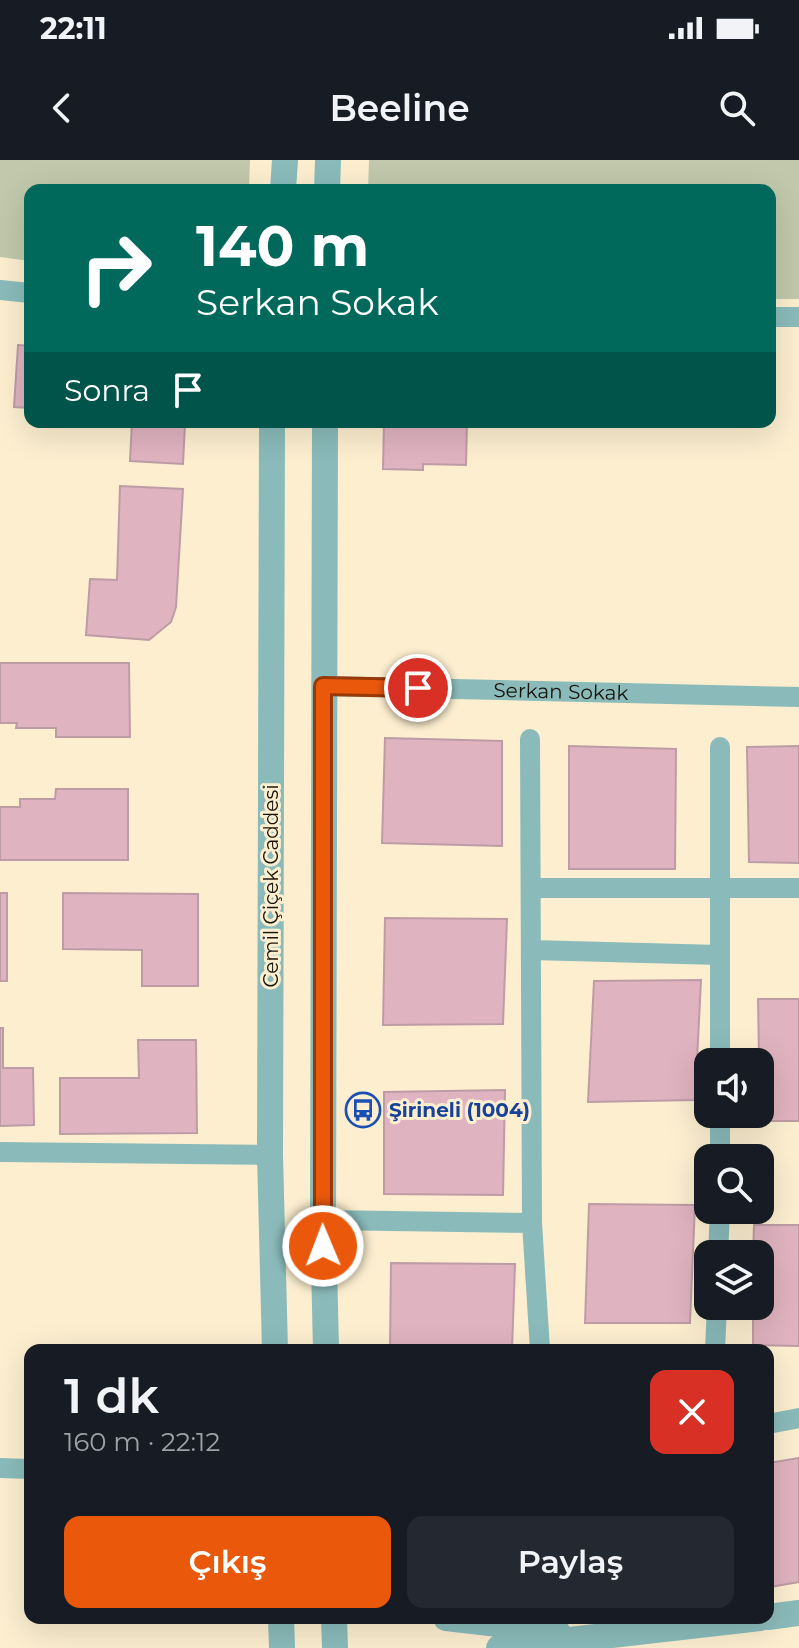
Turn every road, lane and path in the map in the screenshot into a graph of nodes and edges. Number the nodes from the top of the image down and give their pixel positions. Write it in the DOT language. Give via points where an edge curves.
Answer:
graph roads {
  1 [pos="285,160"];
  2 [pos="328,160"];
  3 [pos="283,184"];
  4 [pos="327,184"];
  5 [pos="0,290"];
  6 [pos="24,292"];
  7 [pos="776,317"];
  8 [pos="799,317"];
  9 [pos="272,428"];
  10 [pos="325,428"];
  11 [pos="323,686"];
  12 [pos="799,697"];
  13 [pos="530,739"];
  14 [pos="720,747"];
  15 [pos="532,888"];
  16 [pos="799,888"];
  17 [pos="720,889"];
  18 [pos="532,950"];
  19 [pos="719,955"];
  20 [pos="720,1048"];
  21 [pos="0,1152"];
  22 [pos="270,1155"];
  23 [pos="323,1220"];
  24 [pos="532,1223"];
  25 [pos="716,1320"];
  26 [pos="275,1344"];
  27 [pos="326,1344"];
  28 [pos="540,1344"];
  29 [pos="715,1344"];
  30 [pos="799,1418"];
  31 [pos="774,1423"];
  32 [pos="0,1468"];
  33 [pos="24,1469"];
  34 [pos="799,1613"];
  35 [pos="774,1616"];
  36 [pos="281,1624"];
  37 [pos="334,1624"];
  38 [pos="499,1624"];
  39 [pos="708,1624"];
  40 [pos="604,1636"];
  41 [pos="282,1648"];
  42 [pos="335,1648"];
  43 [pos="499,1648"];
  1 -- 3 [label="street"];
  2 -- 4 [label="street"];
  5 -- 6 [label="street"];
  7 -- 8 [label="street"];
  9 -- 22 [label="street, Cemil Çiçek Caddesi"];
  10 -- 11 [label="street"];
  11 -- 12 [label="street, Serkan Sokak"];
  11 -- 23 [label="street"];
  13 -- 15 [label="street"];
  14 -- 17 [label="street"];
  15 -- 17 [label="street"];
  15 -- 18 [label="street"];
  16 -- 17 [label="street"];
  17 -- 19 [label="street"];
  18 -- 19 [label="street"];
  18 -- 24 [label="street"];
  19 -- 20 [label="street"];
  21 -- 22 [label="street"];
  22 -- 26 [label="street, Cemil Çiçek Caddesi"];
  23 -- 24 [label="street"];
  23 -- 27 [label="street"];
  24 -- 28 [label="street"];
  25 -- 29 [label="street"];
  30 -- 31 [label="street"];
  32 -- 33 [label="street"];
  34 -- 35 [label="street"];
  36 -- 41 [label="street"];
  37 -- 42 [label="street"];
  38 -- 40 [label="street"];
  39 -- 40 [label="street"];
  40 -- 43 [label="street"];
}
